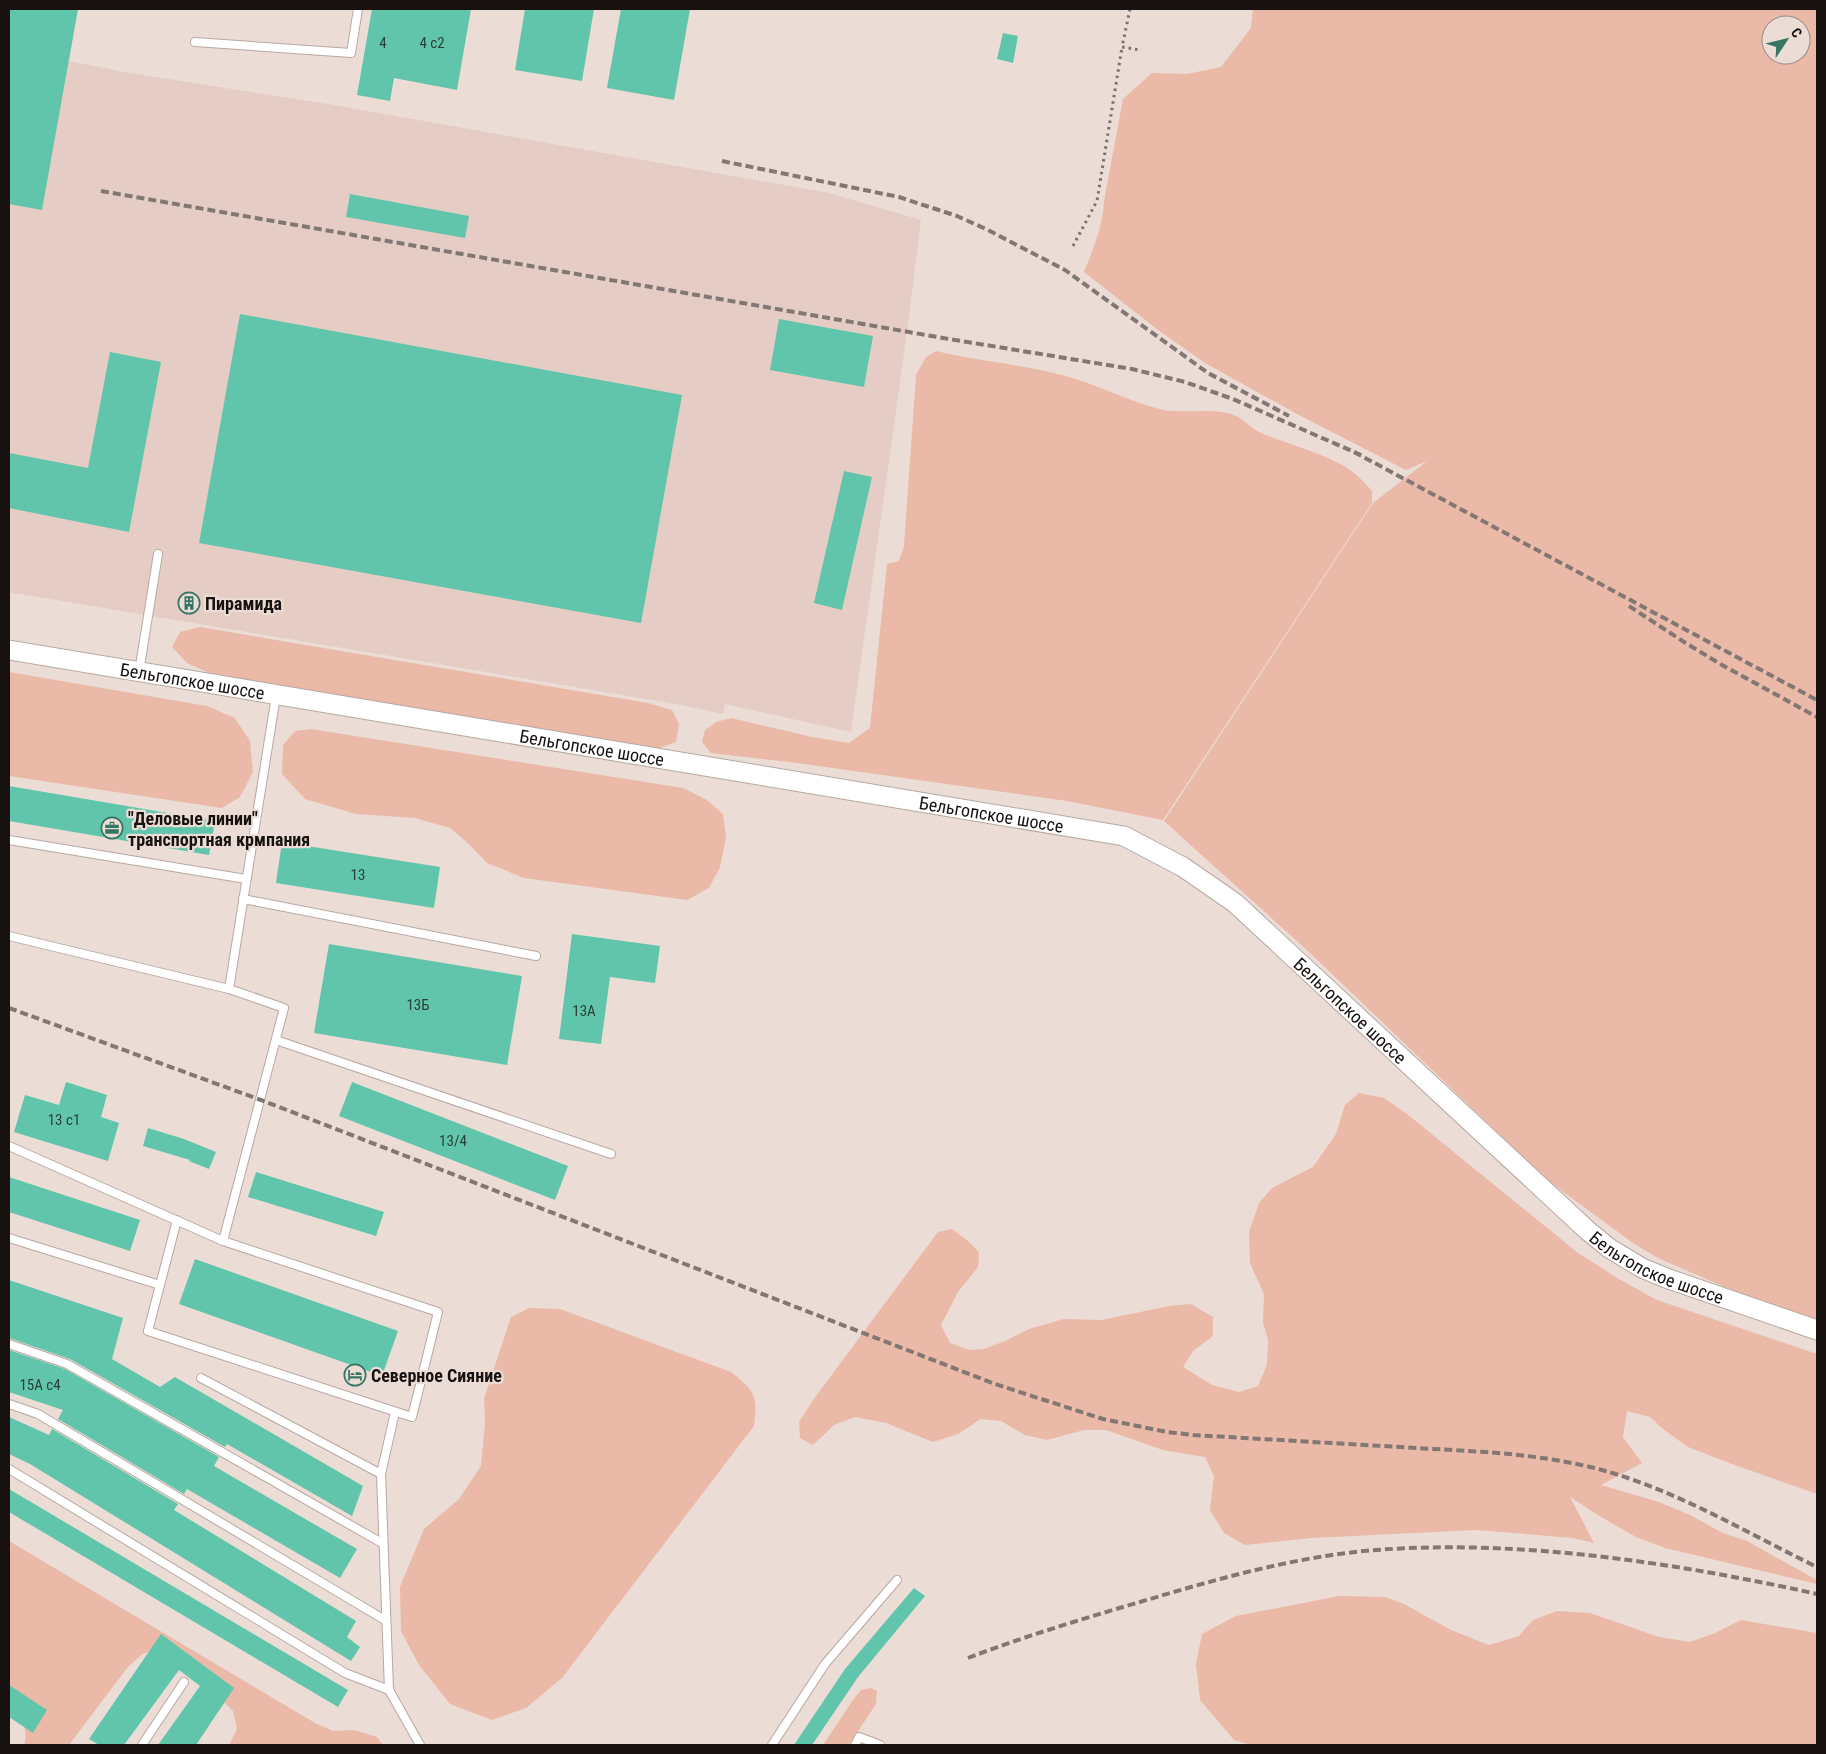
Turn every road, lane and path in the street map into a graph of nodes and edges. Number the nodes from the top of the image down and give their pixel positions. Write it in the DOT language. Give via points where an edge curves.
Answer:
graph roads {
  1 [pos="358,9"];
  2 [pos="1130,9"];
  3 [pos="195,42"];
  4 [pos="1122,47"];
  5 [pos="1140,50"];
  6 [pos="1073,246"];
  7 [pos="158,554"];
  8 [pos="9,650"];
  9 [pos="139,672"];
  10 [pos="276,696"];
  11 [pos="9,840"];
  12 [pos="246,879"];
  13 [pos="243,899"];
  14 [pos="9,936"];
  15 [pos="536,956"];
  16 [pos="229,989"];
  17 [pos="276,1040"];
  18 [pos="9,1146"];
  19 [pos="611,1154"];
  20 [pos="177,1220"];
  21 [pos="9,1238"];
  22 [pos="223,1240"];
  23 [pos="160,1285"];
  24 [pos="1817,1330"];
  25 [pos="9,1344"];
  26 [pos="202,1378"];
  27 [pos="9,1404"];
  28 [pos="395,1412"];
  29 [pos="9,1470"];
  30 [pos="381,1474"];
  31 [pos="382,1543"];
  32 [pos="896,1580"];
  33 [pos="386,1620"];
  34 [pos="184,1682"];
  35 [pos="389,1690"];
  36 [pos="142,1745"];
  37 [pos="420,1745"];
  38 [pos="772,1745"];
  39 [pos="855,1745"];
  40 [pos="880,1745"];
  1 -- 3 [label="lane" via="351,53"];
  2 -- 4 [label="path"];
  4 -- 5 [label="path"];
  4 -- 6 [label="path" via="1097,201"];
  7 -- 9 [label="lane"];
  8 -- 9 [label="street, Бельгопское шоссе"];
  9 -- 10 [label="street, Бельгопское шоссе"];
  10 -- 12 [label="lane"];
  10 -- 24 [label="street, Бельгопское шоссе" via="1124,836 1183,867 1235,903 1609,1248 1666,1278"];
  11 -- 12 [label="lane"];
  12 -- 13 [label="lane"];
  13 -- 15 [label="lane"];
  13 -- 16 [label="lane"];
  14 -- 16 [label="lane"];
  16 -- 17 [label="lane" via="284,1008"];
  17 -- 19 [label="lane"];
  17 -- 22 [label="lane"];
  18 -- 20 [label="lane"];
  20 -- 22 [label="lane"];
  20 -- 23 [label="lane"];
  21 -- 23 [label="lane"];
  22 -- 28 [label="lane" via="438,1312 412,1418"];
  23 -- 28 [label="lane" via="148,1331"];
  25 -- 31 [label="lane" via="67,1364"];
  26 -- 30 [label="lane"];
  27 -- 33 [label="lane" via="38,1414"];
  28 -- 30 [label="lane"];
  29 -- 35 [label="lane" via="344,1673"];
  30 -- 31 [label="lane"];
  31 -- 33 [label="lane"];
  32 -- 38 [label="lane" via="825,1664"];
  33 -- 35 [label="lane"];
  34 -- 36 [label="lane"];
  35 -- 37 [label="lane"];
  39 -- 40 [label="lane" via="859,1737"];
}
